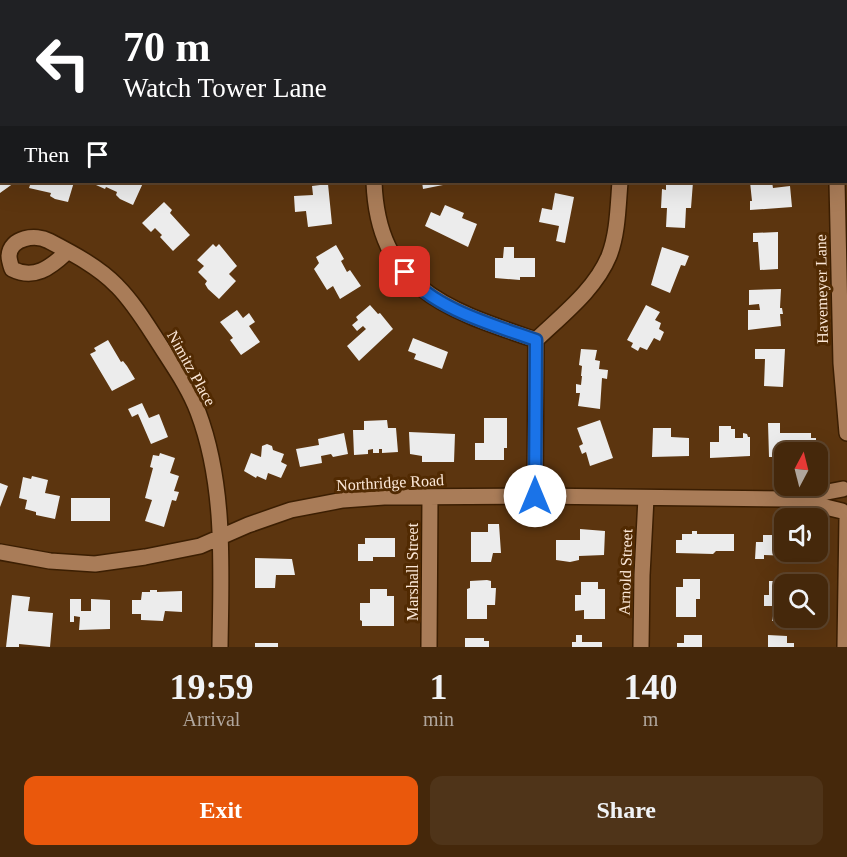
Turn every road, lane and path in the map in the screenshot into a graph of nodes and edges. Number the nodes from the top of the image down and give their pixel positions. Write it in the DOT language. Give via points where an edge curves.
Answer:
graph roads {
  1 [pos="374,183"];
  2 [pos="620,183"];
  3 [pos="837,183"];
  4 [pos="67,252"];
  5 [pos="536,340"];
  6 [pos="845,400"];
  7 [pos="847,433"];
  8 [pos="845,487"];
  9 [pos="535,496"];
  10 [pos="430,497"];
  11 [pos="646,498"];
  12 [pos="791,499"];
  13 [pos="845,516"];
  14 [pos="221,537"];
  15 [pos="0,552"];
  16 [pos="846,600"];
  17 [pos="220,647"];
  18 [pos="429,647"];
  19 [pos="641,647"];
  20 [pos="845,647"];
  1 -- 5 [label="street" via="382,232 414,284 442,303"];
  2 -- 5 [label="street" via="610,255 592,286"];
  3 -- 6 [label="street, Havemeyer Lane"];
  4 -- 14 [label="street, Nimitz Place" via="117,286 183,382 209,446"];
  5 -- 9 [label="street"];
  6 -- 7 [label="street, Havemeyer Lane"];
  8 -- 12 [label="street, Northridge Road"];
  8 -- 13 [label="street" via="840,500"];
  9 -- 10 [label="street, Northridge Road"];
  9 -- 11 [label="street, Northridge Road"];
  10 -- 14 [label="street, Northridge Road" via="344,500 291,510"];
  10 -- 18 [label="street, Marshall Street"];
  11 -- 12 [label="street, Northridge Road"];
  11 -- 19 [label="street, Arnold Street"];
  12 -- 13 [label="street, Northridge Road"];
  13 -- 16 [label="street"];
  14 -- 15 [label="street, Northridge Road" via="200,546 94,564"];
  14 -- 17 [label="street, Nimitz Place"];
  16 -- 20 [label="street"];
}
